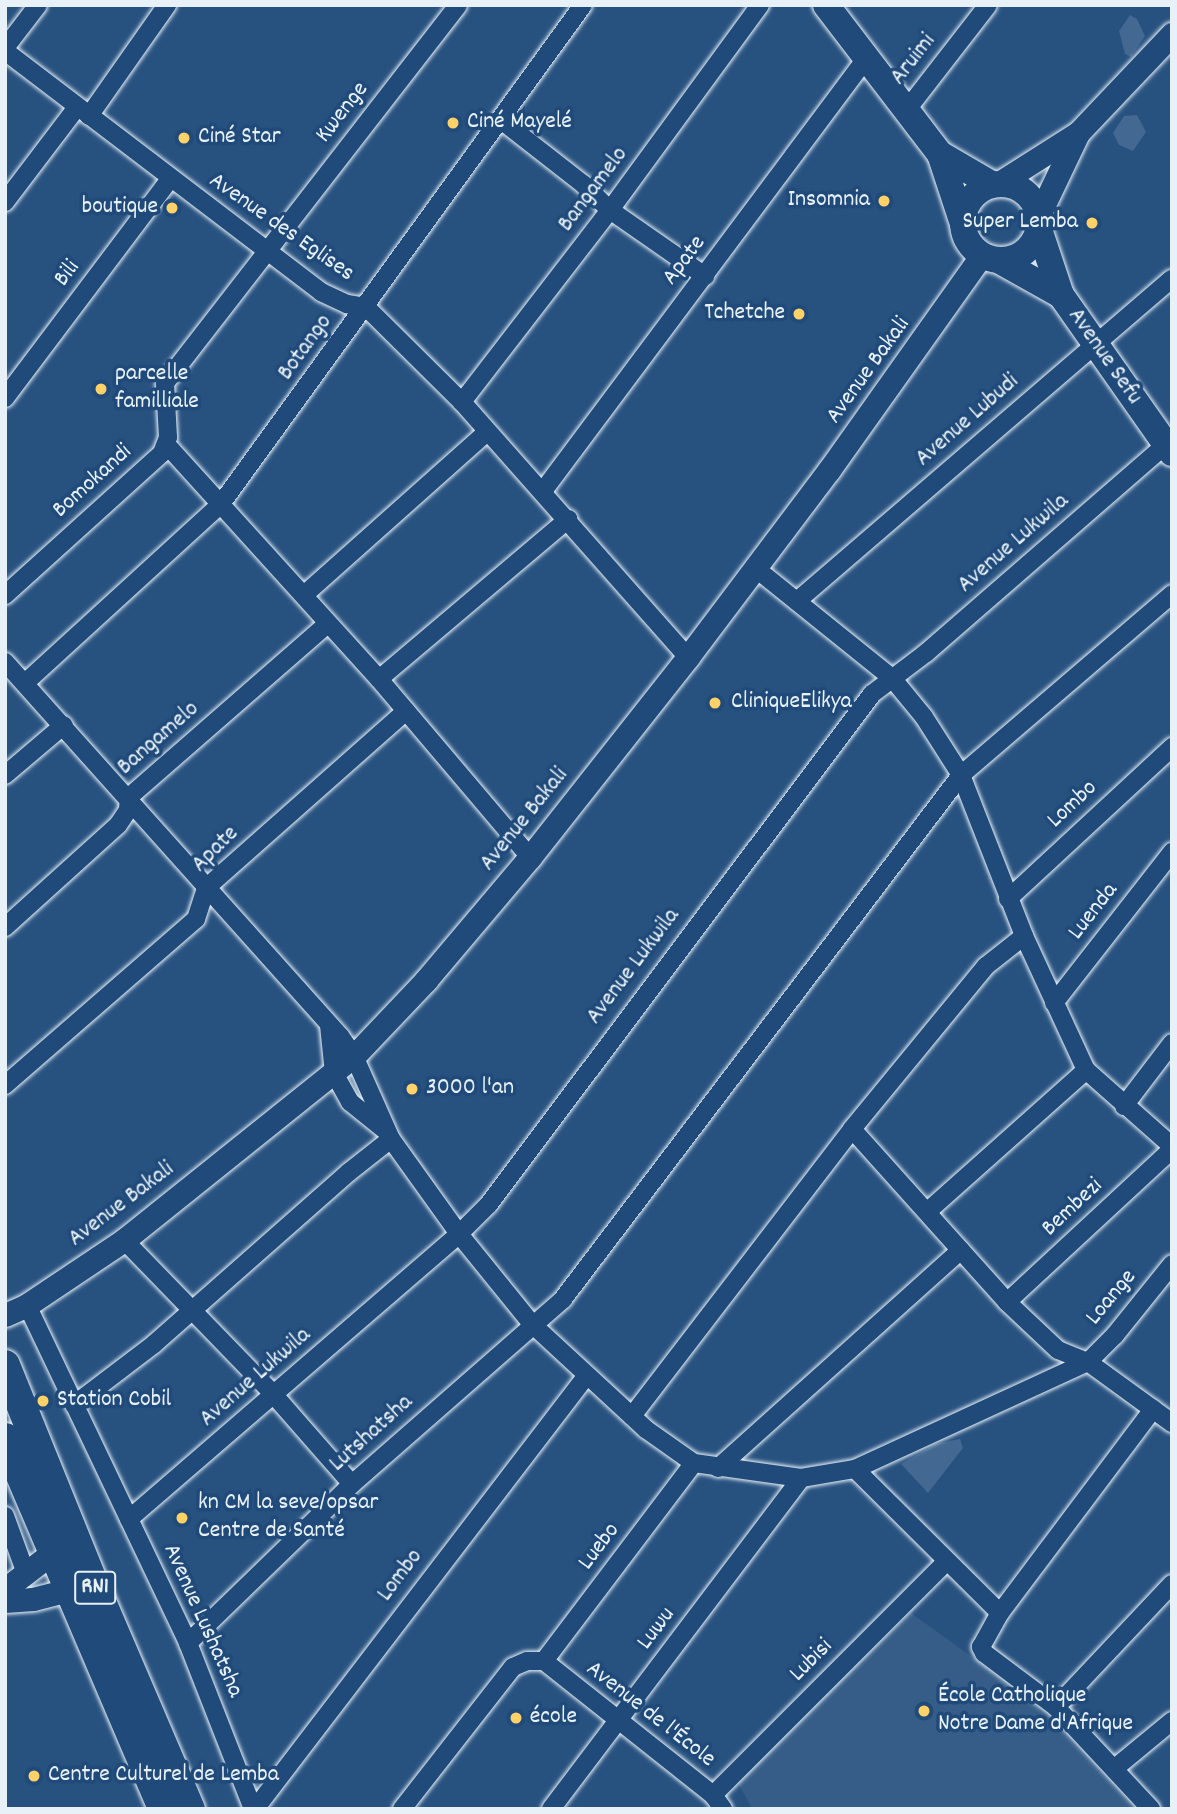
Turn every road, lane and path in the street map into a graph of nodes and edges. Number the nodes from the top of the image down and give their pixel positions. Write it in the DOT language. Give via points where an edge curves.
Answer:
graph roads {
  1 [pos="38,5"];
  2 [pos="167,5"];
  3 [pos="458,5"];
  4 [pos="583,5"];
  5 [pos="760,5"];
  6 [pos="988,5"];
  7 [pos="835,9"];
  8 [pos="1172,34"];
  9 [pos="5,49"];
  10 [pos="865,60"];
  11 [pos="83,112"];
  12 [pos="905,112"];
  13 [pos="501,121"];
  14 [pos="1078,134"];
  15 [pos="940,154"];
  16 [pos="170,178"];
  17 [pos="995,185"];
  18 [pos="5,202"];
  19 [pos="610,210"];
  20 [pos="1038,222"];
  21 [pos="963,224"];
  22 [pos="267,251"];
  23 [pos="990,258"];
  24 [pos="705,276"];
  25 [pos="1172,279"];
  26 [pos="1061,295"];
  27 [pos="366,307"];
  28 [pos="1095,345"];
  29 [pos="5,398"];
  30 [pos="462,402"];
  31 [pos="487,432"];
  32 [pos="166,444"];
  33 [pos="1170,445"];
  34 [pos="542,491"];
  35 [pos="221,503"];
  36 [pos="568,519"];
  37 [pos="754,567"];
  38 [pos="1172,594"];
  39 [pos="5,595"];
  40 [pos="304,595"];
  41 [pos="797,601"];
  42 [pos="327,624"];
  43 [pos="688,657"];
  44 [pos="5,662"];
  45 [pos="892,678"];
  46 [pos="379,679"];
  47 [pos="26,682"];
  48 [pos="406,711"];
  49 [pos="64,725"];
  50 [pos="1172,747"];
  51 [pos="5,775"];
  52 [pos="961,775"];
  53 [pos="129,797"];
  54 [pos="1172,852"];
  55 [pos="530,857"];
  56 [pos="206,888"];
  57 [pos="1008,899"];
  58 [pos="5,927"];
  59 [pos="1024,936"];
  60 [pos="1054,1003"];
  61 [pos="329,1025"];
  62 [pos="1172,1043"];
  63 [pos="354,1056"];
  64 [pos="1086,1070"];
  65 [pos="334,1073"];
  66 [pos="5,1085"];
  67 [pos="1124,1107"];
  68 [pos="852,1129"];
  69 [pos="388,1135"];
  70 [pos="1172,1147"];
  71 [pos="928,1211"];
  72 [pos="459,1234"];
  73 [pos="124,1240"];
  74 [pos="961,1250"];
  75 [pos="1172,1264"];
  76 [pos="1007,1302"];
  77 [pos="27,1305"];
  78 [pos="192,1311"];
  79 [pos="5,1315"];
  80 [pos="532,1324"];
  81 [pos="1088,1363"];
  82 [pos="5,1365"];
  83 [pos="587,1375"];
  84 [pos="274,1395"];
  85 [pos="74,1405"];
  86 [pos="1153,1409"];
  87 [pos="632,1416"];
  88 [pos="1172,1423"];
  89 [pos="5,1438"];
  90 [pos="694,1463"];
  91 [pos="718,1468"];
  92 [pos="855,1469"];
  93 [pos="801,1478"];
  94 [pos="352,1484"];
  95 [pos="5,1516"];
  96 [pos="129,1519"];
  97 [pos="65,1543"];
  98 [pos="946,1562"];
  99 [pos="26,1571"];
  100 [pos="1172,1584"];
  101 [pos="83,1587"];
  102 [pos="5,1589"];
  103 [pos="5,1601"];
  104 [pos="1000,1613"];
  105 [pos="188,1643"];
  106 [pos="544,1661"];
  107 [pos="1056,1707"];
  108 [pos="618,1721"];
  109 [pos="1172,1721"];
  110 [pos="1115,1769"];
  111 [pos="718,1802"];
  112 [pos="163,1809"];
  113 [pos="190,1809"];
  114 [pos="254,1809"];
  115 [pos="402,1809"];
  116 [pos="551,1809"];
  117 [pos="1151,1809"];
  1 -- 9 [label="street"];
  2 -- 11 [label="street"];
  3 -- 22 [label="street, Kwenge"];
  4 -- 13 [label="street, Botango"];
  5 -- 19 [label="street, Bangamelo"];
  6 -- 12 [label="street, Aruimi"];
  7 -- 10 [label="main road"];
  8 -- 14 [label="street"];
  9 -- 11 [label="street, Avenue des Eglises"];
  10 -- 12 [label="main road"];
  10 -- 24 [label="street, Apate"];
  11 -- 16 [label="street, Avenue des Eglises"];
  11 -- 18 [label="street"];
  12 -- 15 [label="main road"];
  13 -- 19 [label="street"];
  13 -- 27 [label="street, Botango"];
  14 -- 17 [label="street"];
  14 -- 20 [label="street"];
  15 -- 17 [label="main road"];
  15 -- 21 [label="main road"];
  16 -- 22 [label="street, Avenue des Eglises"];
  16 -- 29 [label="street, Bili"];
  17 -- 20 [label="main road" via="1024,192 1036,208"];
  17 -- 21 [label="main road" via="971,199"];
  19 -- 24 [label="street"];
  19 -- 30 [label="street, Bangamelo"];
  20 -- 23 [label="main road" via="1035,237 1020,255"];
  20 -- 26 [label="main road, Avenue Sefu"];
  21 -- 23 [label="main road" via="968,242"];
  22 -- 27 [label="street, Avenue des Eglises" via="321,292"];
  22 -- 32 [label="street, Bomokandi" via="165,383"];
  23 -- 26 [label="main road, Avenue Sefu"];
  23 -- 37 [label="street, Avenue Bakali"];
  24 -- 34 [label="street, Apate"];
  25 -- 28 [label="street, Avenue Lubudi"];
  26 -- 28 [label="main road, Avenue Sefu"];
  27 -- 30 [label="street"];
  27 -- 35 [label="street, Botango"];
  28 -- 33 [label="main road, Avenue Sefu"];
  28 -- 41 [label="street, Avenue Lubudi"];
  30 -- 31 [label="street"];
  31 -- 34 [label="street"];
  31 -- 40 [label="street"];
  32 -- 35 [label="street"];
  32 -- 39 [label="street, Bomokandi" via="162,453"];
  33 -- 45 [label="street, Avenue Lukwila"];
  34 -- 36 [label="street"];
  35 -- 40 [label="street"];
  35 -- 47 [label="street, Botango"];
  36 -- 43 [label="street"];
  36 -- 46 [label="street"];
  37 -- 41 [label="street"];
  37 -- 43 [label="street, Avenue Bakali"];
  38 -- 52 [label="street, Lutshatsha"];
  40 -- 42 [label="street"];
  41 -- 45 [label="street"];
  42 -- 46 [label="street"];
  42 -- 53 [label="street, Bangamelo"];
  43 -- 55 [label="street, Avenue Bakali"];
  44 -- 47 [label="street"];
  45 -- 52 [label="street"];
  45 -- 72 [label="street, Avenue Lukwila" via="872,694 489,1204"];
  46 -- 48 [label="street"];
  47 -- 49 [label="street"];
  48 -- 55 [label="street"];
  48 -- 56 [label="street, Apate"];
  49 -- 51 [label="street"];
  49 -- 53 [label="street"];
  50 -- 57 [label="street, Lombo"];
  52 -- 57 [label="street"];
  52 -- 80 [label="street, Lutshatsha" via="562,1299"];
  53 -- 56 [label="street"];
  53 -- 58 [label="street, Bangamelo" via="128,810 118,825"];
  54 -- 60 [label="street, Luenda"];
  55 -- 63 [label="street, Avenue Bakali" via="426,980"];
  56 -- 61 [label="street"];
  56 -- 66 [label="street, Apate" via="196,919"];
  57 -- 59 [label="street"];
  59 -- 60 [label="street"];
  59 -- 68 [label="street" via="986,966"];
  60 -- 64 [label="street"];
  61 -- 63 [label="street"];
  61 -- 65 [label="street"];
  62 -- 67 [label="street"];
  63 -- 65 [label="street, Avenue Bakali"];
  63 -- 69 [label="street"];
  64 -- 67 [label="street"];
  64 -- 71 [label="street"];
  65 -- 69 [label="street" via="350,1102"];
  65 -- 73 [label="street, Avenue Bakali"];
  67 -- 70 [label="street"];
  68 -- 71 [label="street"];
  68 -- 87 [label="street"];
  69 -- 72 [label="street"];
  69 -- 78 [label="street"];
  70 -- 76 [label="street, Bembezi"];
  71 -- 74 [label="street"];
  72 -- 80 [label="street"];
  72 -- 84 [label="street, Avenue Lukwila"];
  73 -- 77 [label="street, Avenue Bakali"];
  73 -- 78 [label="street"];
  74 -- 76 [label="street"];
  74 -- 91 [label="street"];
  75 -- 81 [label="street, Loange"];
  76 -- 81 [label="street" via="1058,1350"];
  77 -- 79 [label="street, Avenue Bakali"];
  77 -- 85 [label="street, Avenue Lushatsha"];
  78 -- 84 [label="street"];
  78 -- 85 [label="street"];
  80 -- 83 [label="street"];
  80 -- 94 [label="street, Lutshatsha"];
  81 -- 86 [label="street"];
  81 -- 92 [label="street"];
  82 -- 97 [label="highway, RN1"];
  83 -- 87 [label="street"];
  83 -- 114 [label="street, Lombo"];
  84 -- 94 [label="street"];
  84 -- 96 [label="street, Avenue Lukwila"];
  85 -- 96 [label="street, Avenue Lushatsha"];
  86 -- 88 [label="street"];
  86 -- 104 [label="street"];
  87 -- 90 [label="street"];
  89 -- 97 [label="highway, RN1"];
  90 -- 91 [label="street"];
  90 -- 106 [label="street, Luebo"];
  91 -- 93 [label="street"];
  92 -- 93 [label="street"];
  92 -- 98 [label="street"];
  93 -- 108 [label="street, Luwu"];
  94 -- 105 [label="street, Lutshatsha"];
  95 -- 99 [label="street"];
  96 -- 105 [label="street, Avenue Lushatsha"];
  97 -- 99 [label="street"];
  97 -- 101 [label="highway, RN1"];
  98 -- 104 [label="street"];
  98 -- 111 [label="street, Lubisi"];
  99 -- 102 [label="street"];
  100 -- 107 [label="street"];
  101 -- 103 [label="street"];
  101 -- 112 [label="highway, RN1"];
  101 -- 113 [label="highway, RN1"];
  104 -- 107 [label="street" via="982,1641 984,1653"];
  105 -- 114 [label="street, Avenue Lushatsha"];
  106 -- 108 [label="street, Avenue de l'École"];
  106 -- 115 [label="street" via="513,1667"];
  107 -- 110 [label="street"];
  108 -- 111 [label="street, Avenue de l'École"];
  108 -- 116 [label="street, Luwu"];
  109 -- 110 [label="street"];
  110 -- 117 [label="street"];
}
